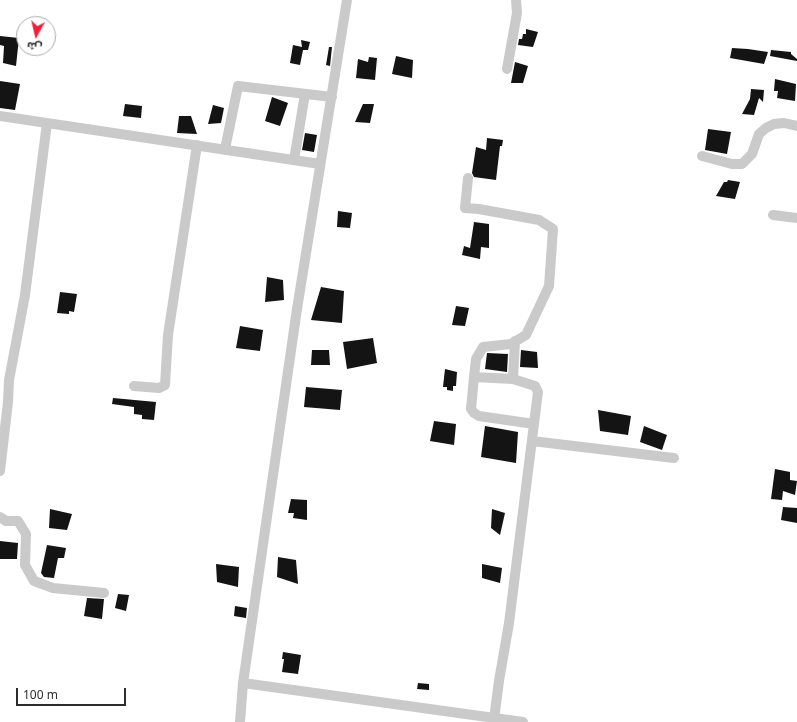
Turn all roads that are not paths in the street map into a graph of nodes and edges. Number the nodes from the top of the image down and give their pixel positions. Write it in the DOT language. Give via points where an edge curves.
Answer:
graph roads {
  1 [pos="347,0"];
  2 [pos="516,0"];
  3 [pos="507,69"];
  4 [pos="306,94"];
  5 [pos="332,97"];
  6 [pos="0,116"];
  7 [pos="47,123"];
  8 [pos="797,126"];
  9 [pos="197,145"];
  10 [pos="225,150"];
  11 [pos="702,156"];
  12 [pos="294,160"];
  13 [pos="320,164"];
  14 [pos="468,178"];
  15 [pos="772,214"];
  16 [pos="797,218"];
  17 [pos="515,341"];
  18 [pos="474,377"];
  19 [pos="513,379"];
  20 [pos="134,386"];
  21 [pos="534,424"];
  22 [pos="532,441"];
  23 [pos="674,458"];
  24 [pos="0,471"];
  25 [pos="0,517"];
  26 [pos="104,593"];
  27 [pos="244,683"];
  28 [pos="494,719"];
  29 [pos="240,722"];
  30 [pos="523,722"];
  1 -- 5 [label="street"];
  2 -- 3 [label="street" via="517,13"];
  4 -- 5 [label="street"];
  4 -- 10 [label="street" via="238,86"];
  4 -- 12 [label="street"];
  5 -- 13 [label="street"];
  6 -- 7 [label="street"];
  7 -- 9 [label="street"];
  7 -- 24 [label="street" via="25,295 9,380"];
  8 -- 11 [label="street" via="784,123 766,128 759,134 752,154 742,164"];
  9 -- 10 [label="street"];
  9 -- 20 [label="street" via="168,335 165,385 159,388"];
  10 -- 12 [label="street"];
  12 -- 13 [label="street"];
  13 -- 27 [label="street"];
  14 -- 17 [label="street" via="465,208 539,220 553,229 549,286 526,335"];
  15 -- 16 [label="street"];
  17 -- 18 [label="street" via="506,345 483,347 476,359"];
  17 -- 19 [label="street"];
  18 -- 19 [label="street"];
  18 -- 21 [label="street" via="471,409 474,413 479,416"];
  19 -- 21 [label="street" via="535,386 538,392"];
  21 -- 22 [label="street"];
  22 -- 23 [label="street"];
  22 -- 28 [label="street" via="510,623"];
  25 -- 26 [label="street" via="6,521 18,521 26,534 24,565 34,581 53,588"];
  27 -- 28 [label="street"];
  27 -- 29 [label="street"];
  28 -- 30 [label="street"];
}
